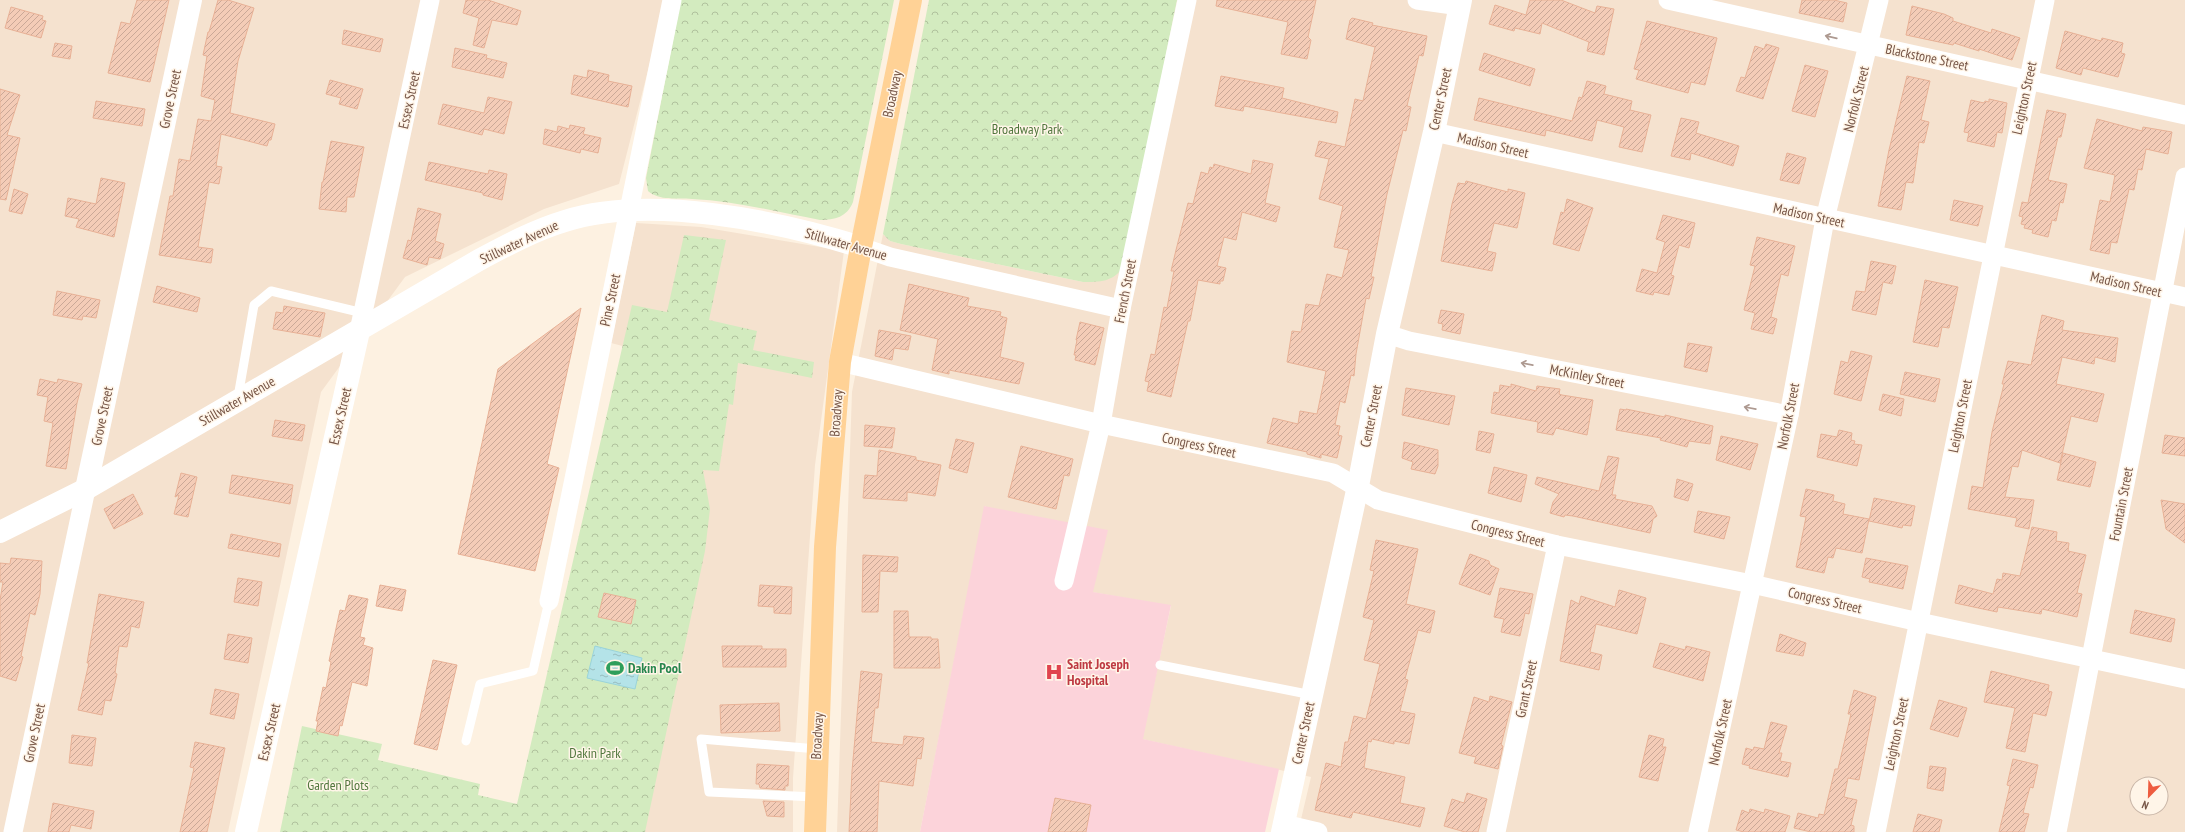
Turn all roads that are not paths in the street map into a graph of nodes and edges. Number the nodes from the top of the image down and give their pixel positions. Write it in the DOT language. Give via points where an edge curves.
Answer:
graph roads {
  1 [pos="191,0"];
  2 [pos="430,0"];
  3 [pos="672,0"];
  4 [pos="911,0"];
  5 [pos="1187,0"];
  6 [pos="1417,0"];
  7 [pos="1668,0"];
  8 [pos="1879,0"];
  9 [pos="2045,0"];
  10 [pos="1461,3"];
  11 [pos="1869,45"];
  12 [pos="2028,78"];
  13 [pos="2185,115"];
  14 [pos="1434,132"];
  15 [pos="2185,177"];
  16 [pos="629,211"];
  17 [pos="1825,219"];
  18 [pos="860,247"];
  19 [pos="1992,253"];
  20 [pos="2163,292"];
  21 [pos="2185,297"];
  22 [pos="1121,309"];
  23 [pos="361,322"];
  24 [pos="1387,334"];
  25 [pos="840,362"];
  26 [pos="237,401"];
  27 [pos="1789,415"];
  28 [pos="1101,424"];
  29 [pos="1358,486"];
  30 [pos="86,488"];
  31 [pos="0,532"];
  32 [pos="1557,545"];
  33 [pos="1064,581"];
  34 [pos="1752,584"];
  35 [pos="549,601"];
  36 [pos="1919,622"];
  37 [pos="2091,658"];
  38 [pos="1160,665"];
  39 [pos="2185,679"];
  40 [pos="1312,695"];
  41 [pos="466,740"];
  42 [pos="817,749"];
  43 [pos="815,797"];
  44 [pos="1283,828"];
  45 [pos="13,832"];
  46 [pos="246,832"];
  47 [pos="815,832"];
  48 [pos="1318,832"];
  49 [pos="1496,832"];
  50 [pos="1698,832"];
  51 [pos="1876,832"];
  52 [pos="2057,832"];
  1 -- 30 [label="street, Grove Street"];
  2 -- 23 [label="street, Essex Street"];
  3 -- 16 [label="street, Pine Street"];
  4 -- 18 [label="main road, Broadway"];
  5 -- 22 [label="street, French Street"];
  6 -- 10 [label="street"];
  11 -- 7 [label="street, Blackstone Street, one-way"];
  8 -- 11 [label="street, Norfolk Street"];
  9 -- 12 [label="street, Leighton Street"];
  10 -- 14 [label="street, Center Street"];
  11 -- 12 [label="street, Blackstone Street"];
  11 -- 17 [label="street, Norfolk Street"];
  12 -- 13 [label="street, Blackstone Street"];
  12 -- 19 [label="street, Leighton Street"];
  14 -- 17 [label="street, Madison Street"];
  14 -- 24 [label="street, Center Street"];
  15 -- 20 [label="street, Fountain Street"];
  16 -- 18 [label="street, Stillwater Avenue" via="695,211 817,234"];
  16 -- 23 [label="street, Stillwater Avenue" via="566,220 534,232"];
  16 -- 35 [label="street, Pine Street"];
  17 -- 19 [label="street, Madison Street"];
  17 -- 27 [label="street, Norfolk Street"];
  18 -- 22 [label="street, Stillwater Avenue" via="890,257"];
  18 -- 25 [label="main road, Broadway"];
  19 -- 20 [label="street, Madison Street"];
  19 -- 36 [label="street, Leighton Street"];
  20 -- 21 [label="street, Madison Street"];
  20 -- 37 [label="street, Fountain Street"];
  22 -- 28 [label="street, French Street"];
  23 -- 26 [label="street, Stillwater Avenue"];
  23 -- 26 [label="lane" via="271,291 254,305"];
  23 -- 46 [label="street, Essex Street"];
  27 -- 24 [label="street, McKinley Street, one-way" via="1409,341"];
  24 -- 29 [label="street, Center Street"];
  25 -- 28 [label="street, Congress Street"];
  25 -- 42 [label="main road, Broadway" via="825,547"];
  26 -- 30 [label="street, Stillwater Avenue"];
  27 -- 34 [label="street, Norfolk Street"];
  28 -- 29 [label="street, Congress Street" via="1333,474"];
  28 -- 33 [label="street, French Street"];
  29 -- 32 [label="street, Congress Street" via="1378,500"];
  29 -- 40 [label="street, Center Street"];
  30 -- 31 [label="street, Stillwater Avenue"];
  30 -- 45 [label="street, Grove Street"];
  32 -- 34 [label="street, Congress Street"];
  32 -- 49 [label="street, Grant Street"];
  34 -- 36 [label="street, Congress Street"];
  34 -- 50 [label="street, Norfolk Street"];
  35 -- 41 [label="lane" via="533,671 480,684"];
  36 -- 37 [label="street, Congress Street"];
  36 -- 51 [label="street, Leighton Street"];
  37 -- 39 [label="street, Congress Street"];
  37 -- 52 [label="street, Fountain Street"];
  38 -- 40 [label="lane"];
  40 -- 44 [label="street, Center Street"];
  42 -- 43 [label="main road, Broadway"];
  42 -- 43 [label="lane" via="701,739 709,792"];
  43 -- 47 [label="main road, Broadway"];
  44 -- 48 [label="street"];
}
